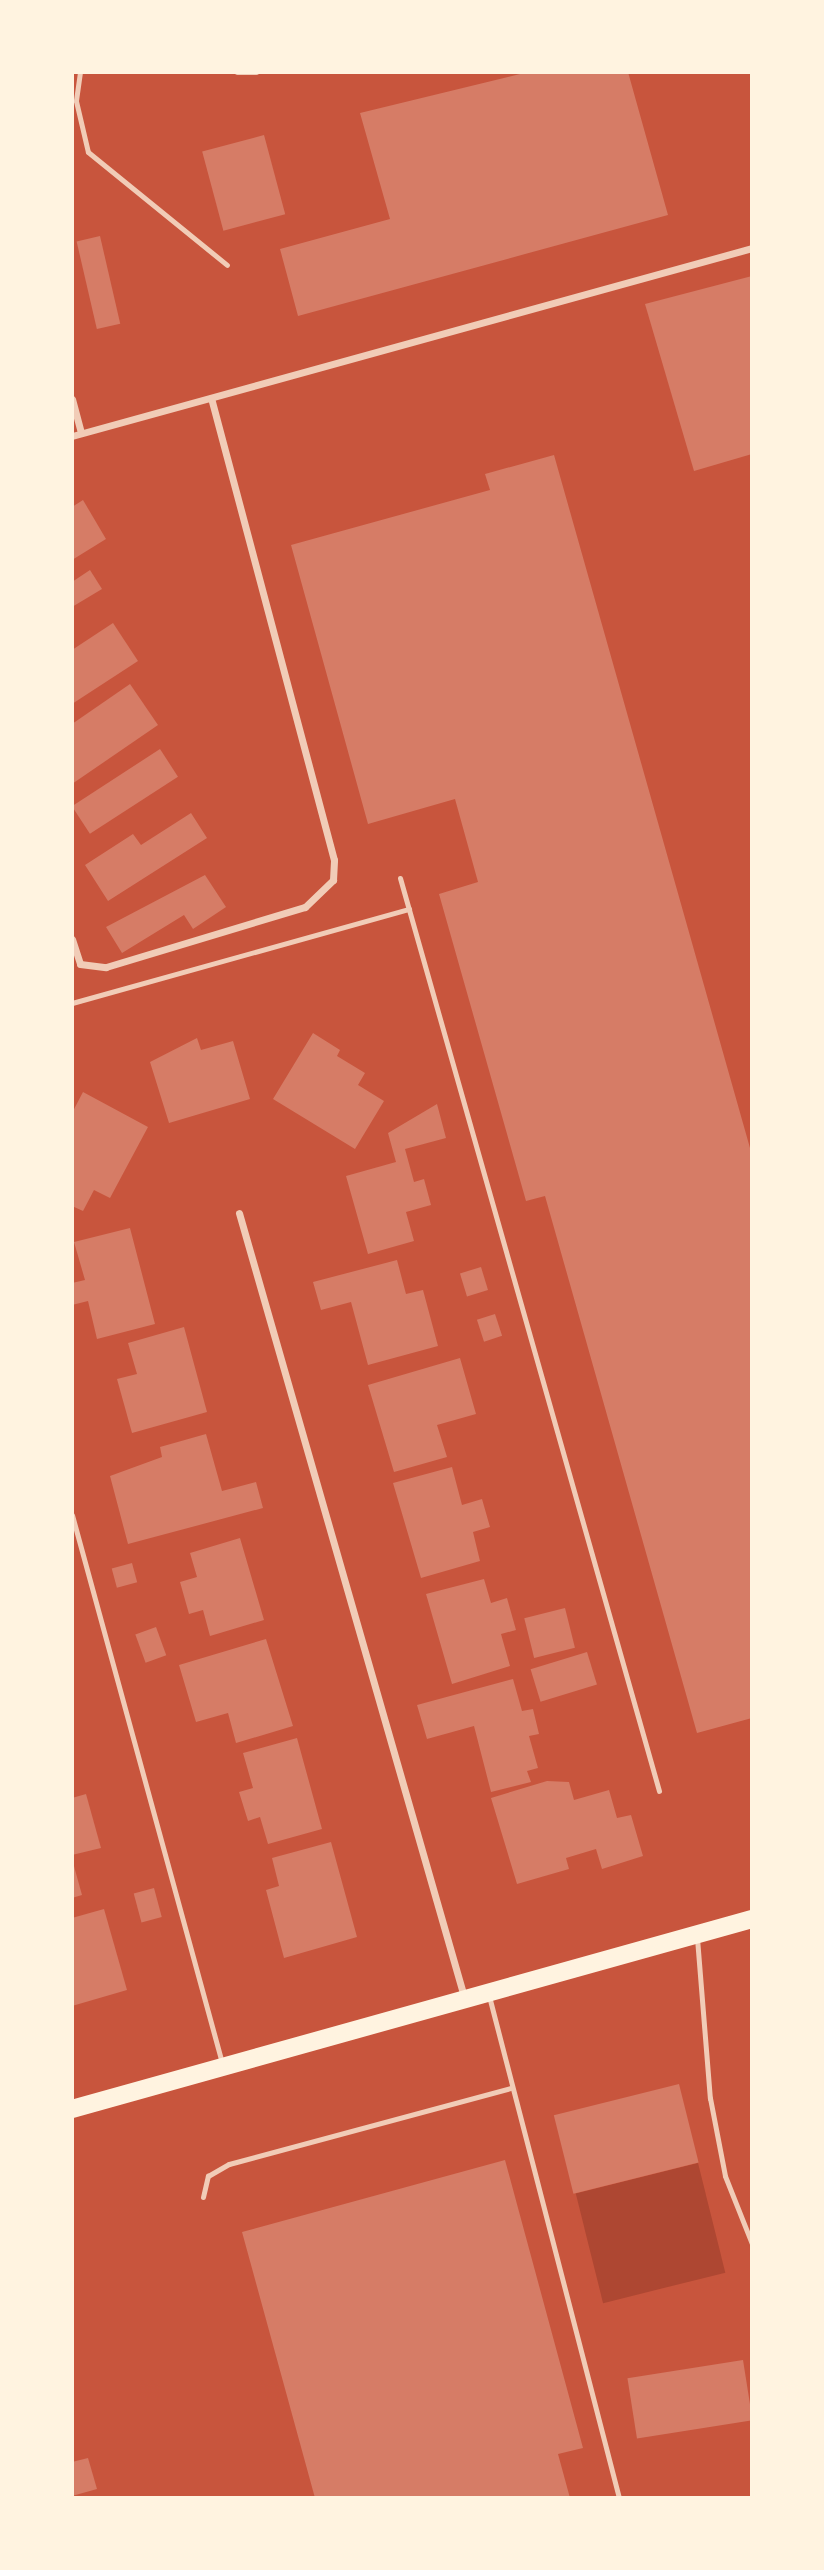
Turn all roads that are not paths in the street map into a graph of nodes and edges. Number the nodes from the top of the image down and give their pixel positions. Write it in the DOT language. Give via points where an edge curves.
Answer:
graph roads {
  1 [pos="80,72"];
  2 [pos="237,72"];
  3 [pos="256,72"];
  4 [pos="752,248"];
  5 [pos="227,264"];
  6 [pos="211,398"];
  7 [pos="72,399"];
  8 [pos="81,433"];
  9 [pos="72,436"];
  10 [pos="400,878"];
  11 [pos="409,909"];
  12 [pos="72,939"];
  13 [pos="72,1003"];
  14 [pos="239,1213"];
  15 [pos="72,1515"];
  16 [pos="659,1791"];
  17 [pos="752,1919"];
  18 [pos="697,1935"];
  19 [pos="489,1995"];
  20 [pos="465,2002"];
  21 [pos="224,2069"];
  22 [pos="511,2088"];
  23 [pos="72,2109"];
  24 [pos="203,2197"];
  25 [pos="752,2244"];
  26 [pos="619,2498"];
  1 -- 5 [label="lane" via="76,101 88,152"];
  2 -- 3 [label="lane"];
  4 -- 6 [label="street"];
  6 -- 8 [label="street"];
  6 -- 12 [label="street" via="334,860 333,880 305,907 106,967 80,964"];
  7 -- 8 [label="street"];
  8 -- 9 [label="street"];
  10 -- 11 [label="lane"];
  11 -- 13 [label="lane"];
  11 -- 16 [label="lane"];
  14 -- 20 [label="street"];
  15 -- 21 [label="lane"];
  17 -- 18 [label="main road"];
  18 -- 19 [label="main road"];
  18 -- 25 [label="lane" via="710,2098 725,2176"];
  19 -- 20 [label="main road"];
  19 -- 22 [label="lane"];
  20 -- 21 [label="main road"];
  21 -- 23 [label="main road"];
  22 -- 24 [label="lane" via="229,2164 208,2176"];
  22 -- 26 [label="lane"];
}
